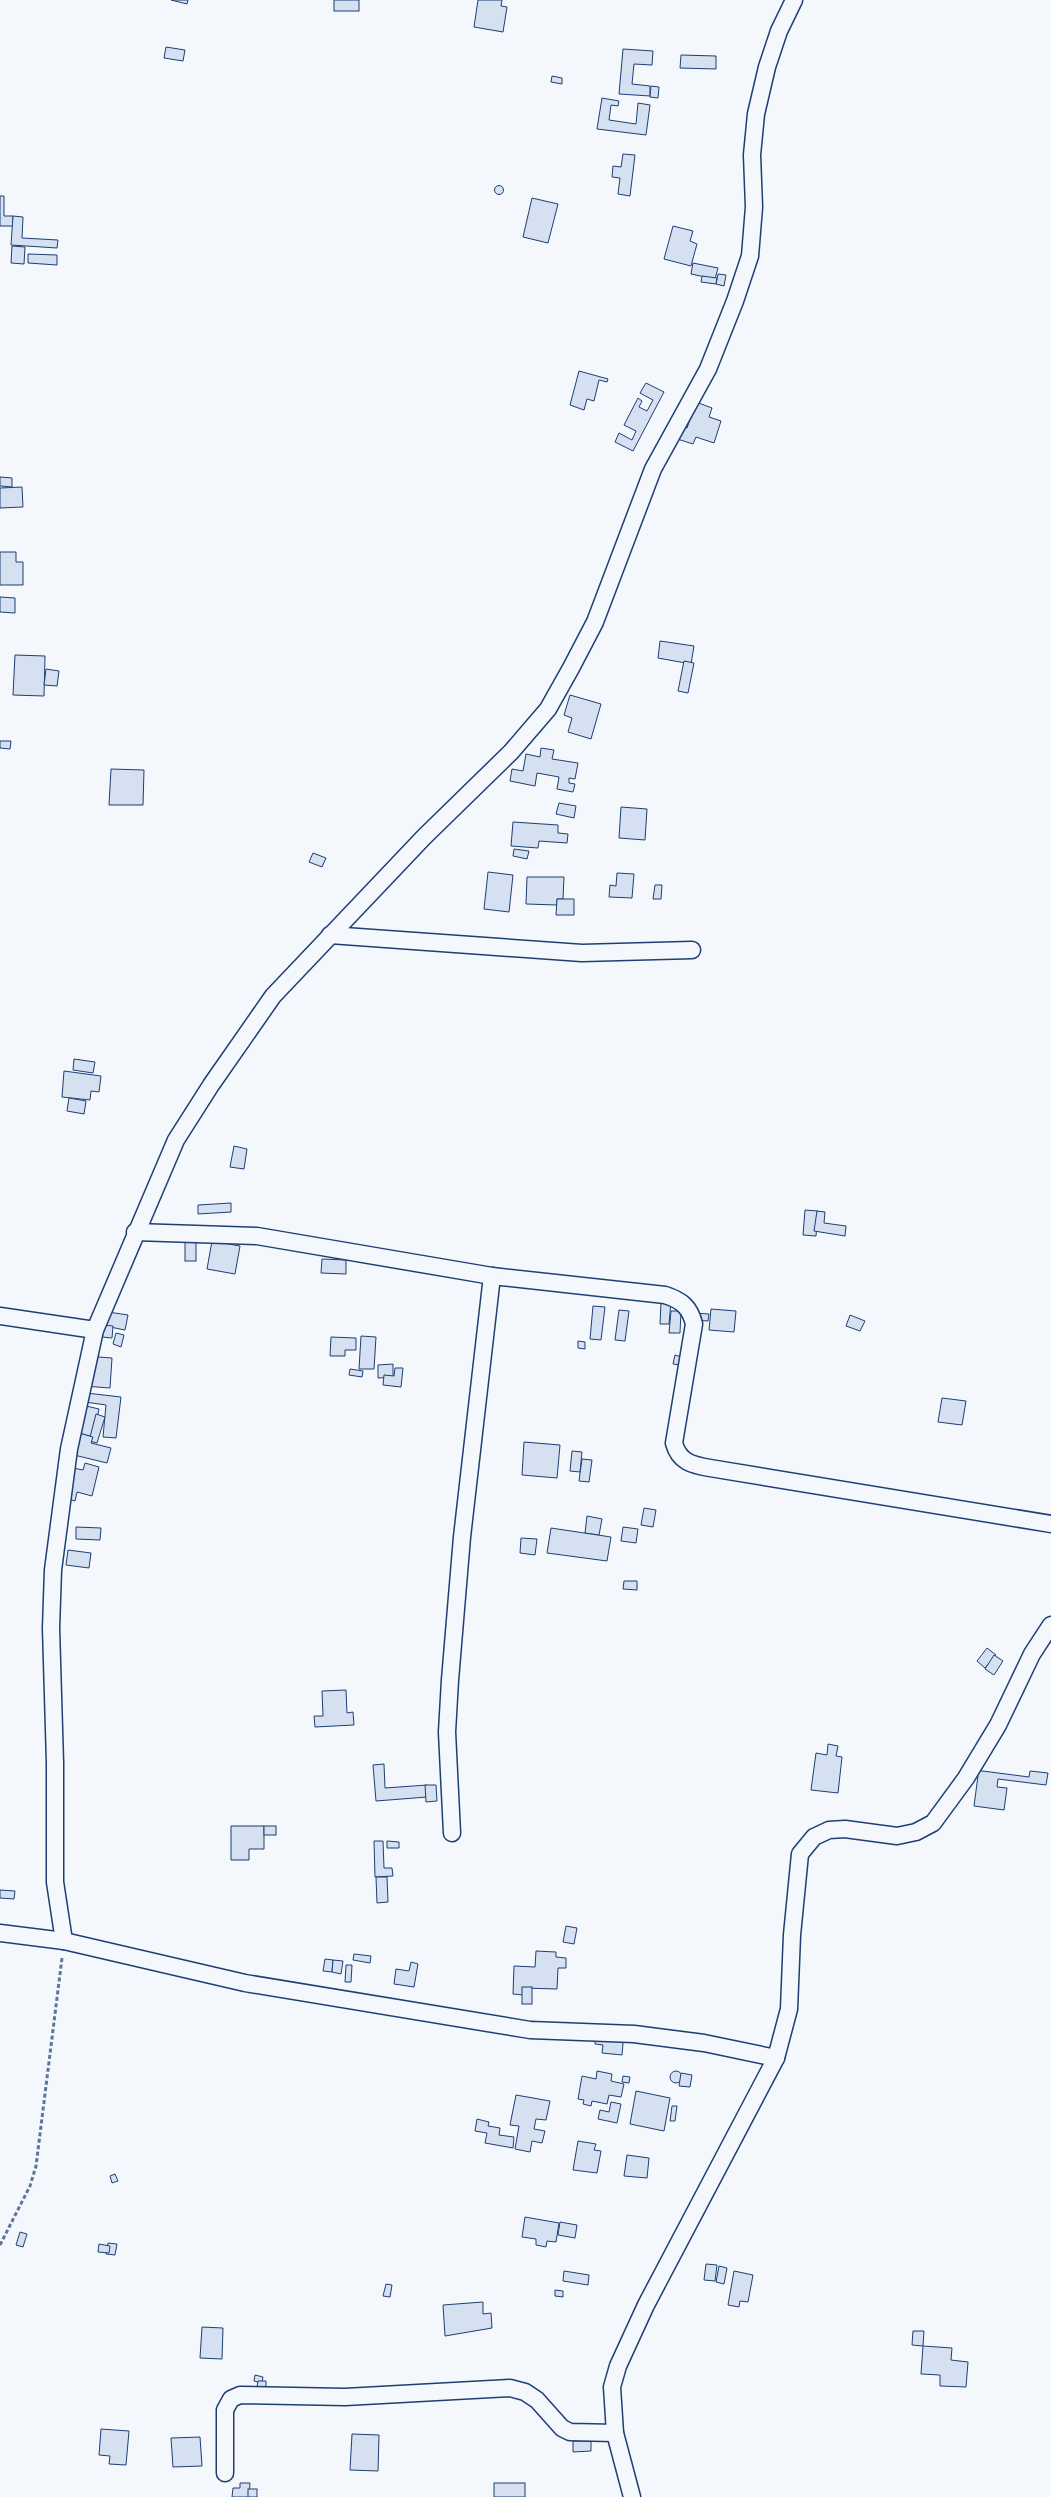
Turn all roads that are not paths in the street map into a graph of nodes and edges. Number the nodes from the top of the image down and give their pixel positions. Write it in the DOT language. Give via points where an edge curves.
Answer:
graph roads {
  1 [pos="794,0"];
  2 [pos="330,935"];
  3 [pos="692,950"];
  4 [pos="135,1232"];
  5 [pos="492,1276"];
  6 [pos="0,1316"];
  7 [pos="96,1330"];
  8 [pos="1051,1524"];
  9 [pos="1051,1625"];
  10 [pos="452,1833"];
  11 [pos="0,1933"];
  12 [pos="64,1940"];
  13 [pos="776,2058"];
  14 [pos="616,2433"];
  15 [pos="225,2473"];
  16 [pos="632,2497"];
  1 -- 2 [label="street" via="779,31 756,114 750,256 708,369 653,469 595,622 548,709 512,752"];
  2 -- 3 [label="street" via="582,953"];
  2 -- 4 [label="street" via="273,996 211,1085 176,1140"];
  4 -- 5 [label="street" via="266,1238"];
  4 -- 7 [label="street"];
  5 -- 8 [label="street" via="665,1295 686,1306 694,1324 674,1443 682,1460 710,1468"];
  5 -- 10 [label="street" via="462,1537 450,1680 447,1732"];
  6 -- 7 [label="street"];
  7 -- 12 [label="street" via="69,1449 53,1570 55,1882"];
  9 -- 13 [label="street" via="1032,1654 989,1740 933,1823 916,1832 897,1836 829,1830 814,1837 800,1854 789,2009"];
  11 -- 12 [label="street"];
  12 -- 13 [label="street" via="245,1983 329,1998 530,2030 634,2034 704,2043"];
  13 -- 14 [label="street" via="646,2305 618,2366 612,2387"];
  14 -- 15 [label="street" via="570,2432 525,2392 510,2388 345,2397 240,2395 231,2399 225,2410"];
  14 -- 16 [label="street"];
}
